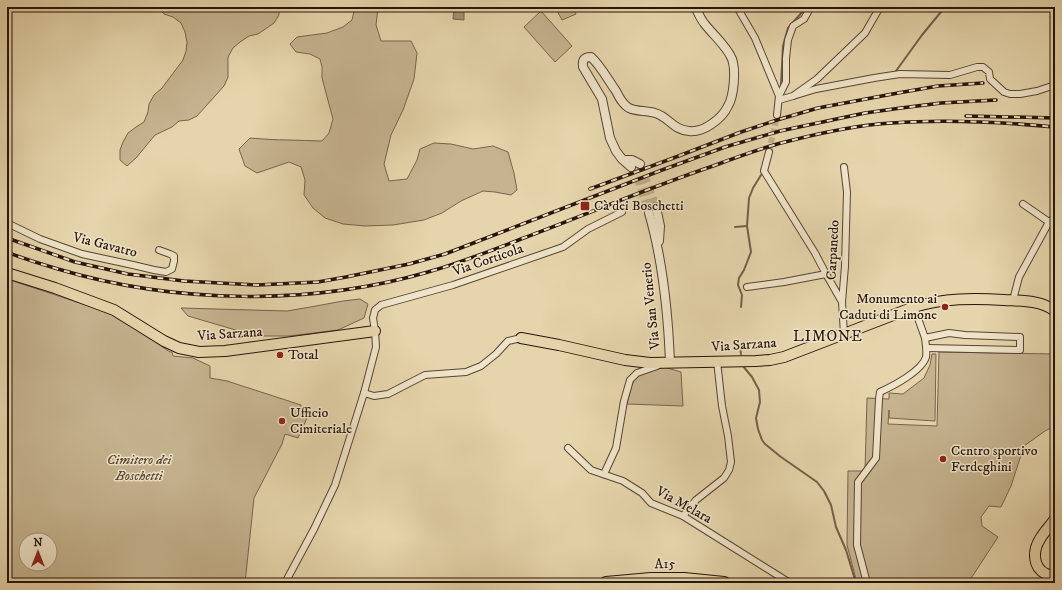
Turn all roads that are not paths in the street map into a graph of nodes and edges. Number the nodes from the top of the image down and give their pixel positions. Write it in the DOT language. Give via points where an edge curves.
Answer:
graph roads {
  1 [pos="695,7"];
  2 [pos="737,7"];
  3 [pos="809,7"];
  4 [pos="880,7"];
  5 [pos="1055,85"];
  6 [pos="793,96"];
  7 [pos="779,98"];
  8 [pos="777,115"];
  9 [pos="769,152"];
  10 [pos="624,160"];
  11 [pos="640,164"];
  12 [pos="631,167"];
  13 [pos="844,167"];
  14 [pos="1023,204"];
  15 [pos="653,210"];
  16 [pos="622,212"];
  17 [pos="1055,217"];
  18 [pos="1049,222"];
  19 [pos="7,223"];
  20 [pos="1055,227"];
  21 [pos="159,250"];
  22 [pos="7,274"];
  23 [pos="826,274"];
  24 [pos="747,286"];
  25 [pos="1014,300"];
  26 [pos="842,302"];
  27 [pos="914,307"];
  28 [pos="1055,311"];
  29 [pos="375,330"];
  30 [pos="844,334"];
  31 [pos="521,338"];
  32 [pos="926,338"];
  33 [pos="927,348"];
  34 [pos="717,361"];
  35 [pos="670,362"];
  36 [pos="364,393"];
  37 [pos="568,448"];
  38 [pos="604,474"];
  39 [pos="683,516"];
  40 [pos="1055,519"];
  41 [pos="1055,576"];
  42 [pos="286,583"];
  43 [pos="606,583"];
  44 [pos="724,583"];
  45 [pos="790,583"];
  46 [pos="867,583"];
  1 -- 10 [label="street" via="703,22 729,54 733,66 729,106 703,129 690,132 683,130 656,113 628,107 595,60 591,57 583,59 583,67 602,99 610,138"];
  2 -- 7 [label="street" via="755,38"];
  3 -- 7 [label="street" via="804,18 792,26 786,58 786,82"];
  4 -- 6 [label="street" via="865,33 817,79"];
  5 -- 6 [label="street" via="1037,91 1010,94 990,79 989,72 983,67 977,67 950,75 900,74 874,78"];
  6 -- 7 [label="street"];
  7 -- 8 [label="street"];
  9 -- 23 [label="street" via="764,171"];
  10 -- 11 [label="street"];
  10 -- 12 [label="street"];
  13 -- 26 [label="street, Carpanedo" via="847,192"];
  14 -- 18 [label="street"];
  15 -- 35 [label="street, Via San Venerio" via="664,288"];
  16 -- 29 [label="street, Via Corticola" via="588,229 563,247 453,285 381,305 375,310"];
  17 -- 18 [label="street"];
  18 -- 20 [label="street"];
  18 -- 25 [label="street" via="1019,277"];
  19 -- 21 [label="street, Via Gavatro" via="40,239 82,254 166,272 172,268 174,256"];
  22 -- 29 [label="main road, Via Sarzana" via="114,310 164,341 179,348 199,352 225,351"];
  23 -- 24 [label="street"];
  23 -- 26 [label="street"];
  25 -- 27 [label="main road, Via Sarzana" via="956,299"];
  25 -- 28 [label="main road, Via Sarzana" via="1038,303"];
  26 -- 30 [label="street, Carpanedo"];
  27 -- 30 [label="main road, Via Sarzana"];
  27 -- 32 [label="street"];
  29 -- 36 [label="street" via="376,347"];
  30 -- 34 [label="main road, Via Sarzana" via="770,360"];
  31 -- 35 [label="main road, Via Sarzana" via="625,360"];
  31 -- 36 [label="street" via="508,341 481,366 466,372 425,375 388,394 374,396"];
  32 -- 33 [label="street"];
  32 -- 33 [label="street" via="949,333 1020,337 1020,350"];
  33 -- 46 [label="street" via="922,365 880,392 876,458 858,482 857,545"];
  34 -- 35 [label="main road, Via Sarzana"];
  34 -- 39 [label="street" via="731,462 724,478 696,500"];
  35 -- 38 [label="street" via="637,373 630,380 616,448"];
  36 -- 42 [label="street" via="335,485"];
  37 -- 38 [label="street, Via Melara" via="591,470"];
  38 -- 39 [label="street, Via Melara" via="623,481 642,493 651,503"];
  39 -- 45 [label="street, Via Melara"];
  40 -- 41 [label="main road" via="1039,540 1034,561 1045,573"];
  43 -- 44 [label="highway, A15 / A15" via="684,579"];
}
